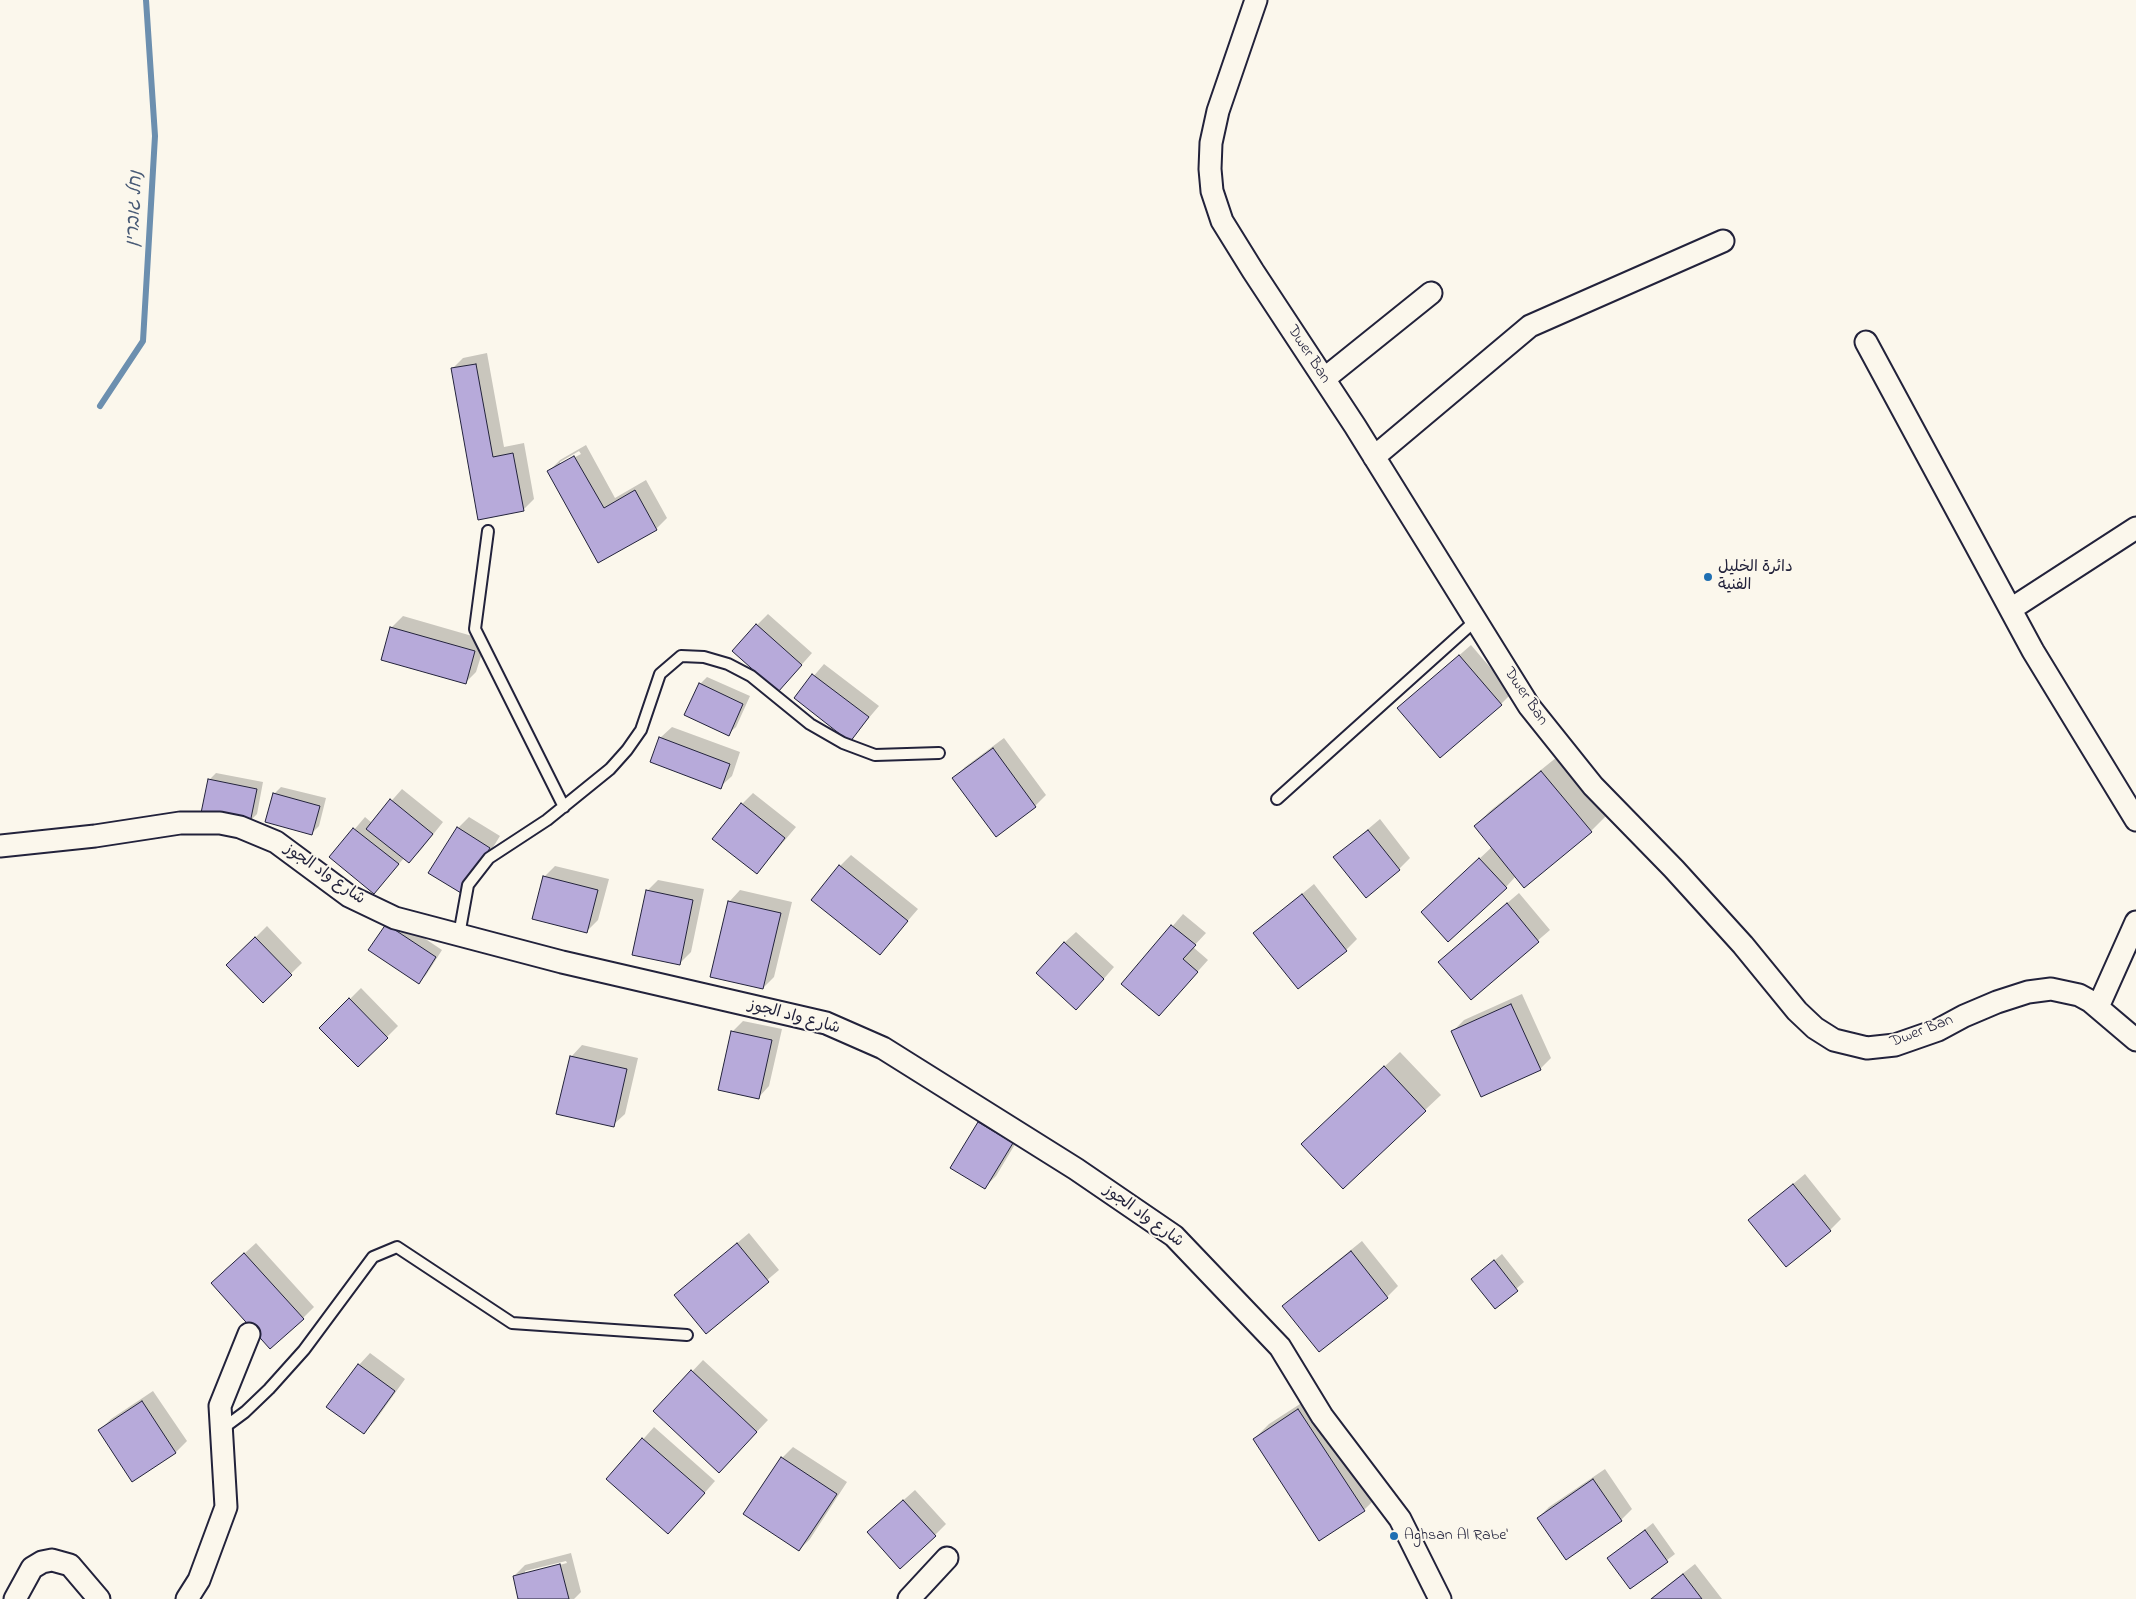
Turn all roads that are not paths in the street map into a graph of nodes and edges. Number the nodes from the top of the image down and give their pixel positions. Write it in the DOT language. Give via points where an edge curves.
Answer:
graph roads {
  1 [pos="1256,0"];
  2 [pos="1723,241"];
  3 [pos="1431,292"];
  4 [pos="1866,342"];
  5 [pos="1324,379"];
  6 [pos="1374,457"];
  7 [pos="2136,528"];
  8 [pos="488,531"];
  9 [pos="2011,610"];
  10 [pos="1476,621"];
  11 [pos="938,753"];
  12 [pos="1277,799"];
  13 [pos="564,807"];
  14 [pos="2136,820"];
  15 [pos="0,846"];
  16 [pos="2136,922"];
  17 [pos="459,935"];
  18 [pos="2098,1007"];
  19 [pos="2136,1040"];
  20 [pos="249,1334"];
  21 [pos="687,1335"];
  22 [pos="221,1430"];
  23 [pos="947,1558"];
  24 [pos="15,1599"];
  25 [pos="99,1599"];
  26 [pos="187,1599"];
  27 [pos="909,1599"];
  28 [pos="1440,1599"];
  1 -- 5 [label="street, Dwer Ban" via="1213,131 1210,155 1212,190 1222,221 1235,243"];
  2 -- 6 [label="street" via="1530,326"];
  3 -- 5 [label="street"];
  4 -- 9 [label="street"];
  5 -- 6 [label="street, Dwer Ban"];
  6 -- 10 [label="street, Dwer Ban"];
  7 -- 9 [label="street"];
  8 -- 13 [label="lane" via="475,629"];
  9 -- 14 [label="street"];
  10 -- 12 [label="lane"];
  10 -- 18 [label="street, Dwer Ban" via="1529,706 1592,786 1743,945 1786,1000 1824,1034 1867,1048 1896,1045 1938,1030 1997,1002 2041,989 2072,993"];
  11 -- 13 [label="lane" via="874,755 843,743 810,724 751,676 728,664 704,656 680,656 660,674 641,730 627,750 610,769"];
  13 -- 17 [label="lane" via="489,858 468,885"];
  15 -- 17 [label="street, شارع واد الجوز" via="180,823 220,823 259,833 276,842 328,882 372,908 395,918"];
  16 -- 18 [label="street"];
  17 -- 28 [label="street, شارع واد الجوز" via="826,1023 883,1048 1076,1169 1174,1236 1280,1347 1322,1416 1400,1519"];
  18 -- 19 [label="street, Dwer Ban"];
  20 -- 22 [label="street" via="220,1406"];
  21 -- 22 [label="lane" via="512,1323 396,1247 373,1258 304,1350 269,1389"];
  22 -- 26 [label="street" via="226,1507 199,1580"];
  23 -- 27 [label="street"];
  24 -- 25 [label="street" via="32,1568 52,1560 70,1565"];
}
